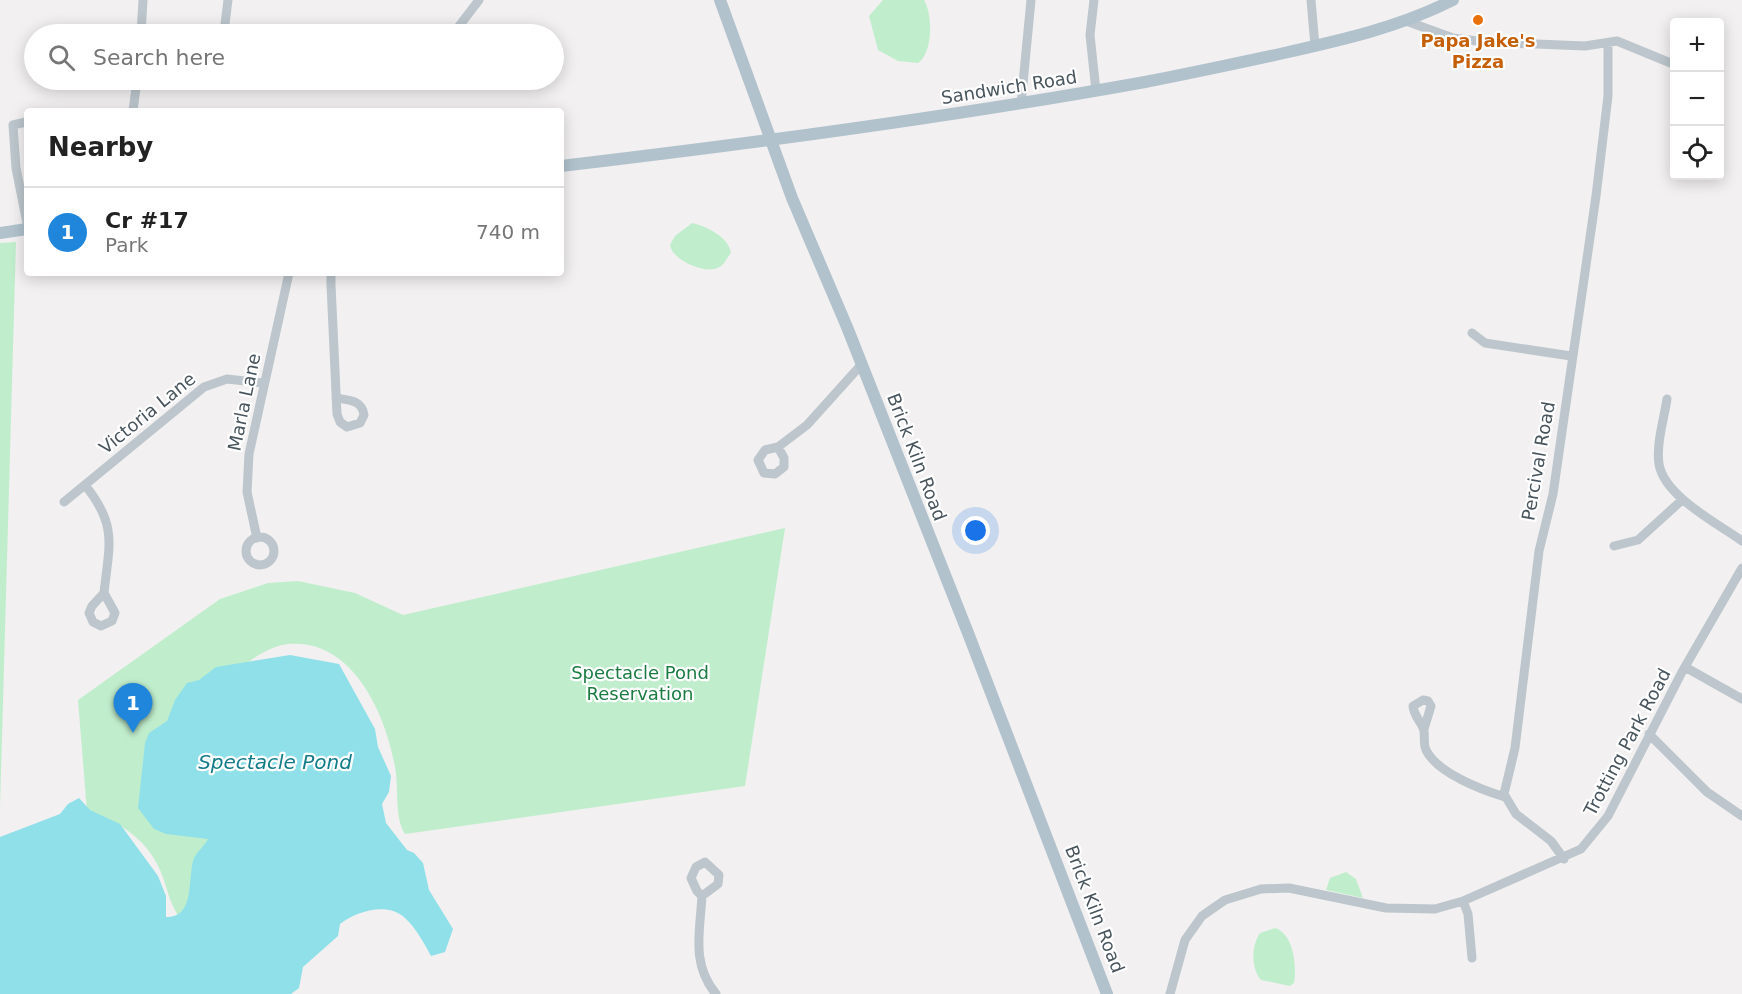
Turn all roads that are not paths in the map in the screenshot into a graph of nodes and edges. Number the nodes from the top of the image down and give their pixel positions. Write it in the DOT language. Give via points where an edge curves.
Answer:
graph roads {
  1 [pos="143,0"];
  2 [pos="228,0"];
  3 [pos="479,0"];
  4 [pos="720,0"];
  5 [pos="1030,0"];
  6 [pos="1094,0"];
  7 [pos="1311,0"];
  8 [pos="1453,0"];
  9 [pos="1406,21"];
  10 [pos="142,24"];
  11 [pos="225,24"];
  12 [pos="461,24"];
  13 [pos="1608,44"];
  14 [pos="1315,46"];
  15 [pos="1670,63"];
  16 [pos="136,90"];
  17 [pos="1096,91"];
  18 [pos="1021,104"];
  19 [pos="133,108"];
  20 [pos="24,122"];
  21 [pos="773,141"];
  22 [pos="564,166"];
  23 [pos="24,208"];
  24 [pos="24,229"];
  25 [pos="0,233"];
  26 [pos="288,276"];
  27 [pos="331,276"];
  28 [pos="1472,333"];
  29 [pos="1571,357"];
  30 [pos="861,365"];
  31 [pos="263,383"];
  32 [pos="336,398"];
  33 [pos="1667,399"];
  34 [pos="778,447"];
  35 [pos="85,485"];
  36 [pos="1682,500"];
  37 [pos="64,502"];
  38 [pos="257,538"];
  39 [pos="1742,541"];
  40 [pos="1614,546"];
  41 [pos="1742,568"];
  42 [pos="104,593"];
  43 [pos="1685,667"];
  44 [pos="1742,699"];
  45 [pos="1424,729"];
  46 [pos="1649,734"];
  47 [pos="1505,797"];
  48 [pos="1742,816"];
  49 [pos="1564,859"];
  50 [pos="702,896"];
  51 [pos="1463,901"];
  52 [pos="1472,958"];
  53 [pos="716,994"];
  54 [pos="1107,994"];
  55 [pos="1170,994"];
  1 -- 10 [label="street"];
  2 -- 11 [label="street"];
  3 -- 12 [label="street"];
  4 -- 21 [label="main road, Brick Kiln Road"];
  5 -- 18 [label="street"];
  6 -- 17 [label="street" via="1090,34"];
  7 -- 14 [label="street"];
  8 -- 9 [label="main road, Sandwich Road"];
  9 -- 13 [label="street" via="1462,39"];
  9 -- 14 [label="main road, Sandwich Road"];
  13 -- 15 [label="street" via="1630,44"];
  13 -- 29 [label="street, Percival Road" via="1608,96"];
  14 -- 17 [label="main road, Sandwich Road"];
  16 -- 19 [label="street"];
  17 -- 18 [label="main road, Sandwich Road"];
  18 -- 21 [label="main road, Sandwich Road"];
  20 -- 23 [label="street" via="9,124"];
  21 -- 22 [label="main road, Sandwich Road"];
  21 -- 30 [label="main road, Brick Kiln Road" via="792,198"];
  24 -- 25 [label="main road"];
  26 -- 31 [label="street, Marla Lane"];
  27 -- 32 [label="street"];
  28 -- 29 [label="street" via="1485,343"];
  29 -- 47 [label="street, Percival Road"];
  30 -- 34 [label="street" via="807,425"];
  30 -- 54 [label="main road, Brick Kiln Road" via="1034,799"];
  31 -- 35 [label="street, Victoria Lane" via="234,379 211,382"];
  31 -- 38 [label="street, Marla Lane" via="247,473"];
  33 -- 36 [label="street" via="1659,466 1662,476"];
  35 -- 37 [label="street, Victoria Lane"];
  35 -- 42 [label="street" via="103,509 108,526"];
  36 -- 39 [label="street"];
  36 -- 40 [label="street" via="1638,540"];
  41 -- 43 [label="street, Trotting Park Road"];
  43 -- 44 [label="street"];
  43 -- 46 [label="street, Trotting Park Road"];
  45 -- 47 [label="street" via="1425,748 1441,765 1473,786"];
  46 -- 48 [label="street" via="1707,792"];
  46 -- 49 [label="street, Trotting Park Road" via="1596,835"];
  47 -- 49 [label="street" via="1516,814 1551,841"];
  49 -- 51 [label="street, Trotting Park Road"];
  50 -- 53 [label="street" via="698,956 704,977"];
  51 -- 52 [label="street"];
  51 -- 55 [label="street, Trotting Park Road" via="1412,911 1289,888 1261,889 1225,900 1202,916 1185,940"];
}
